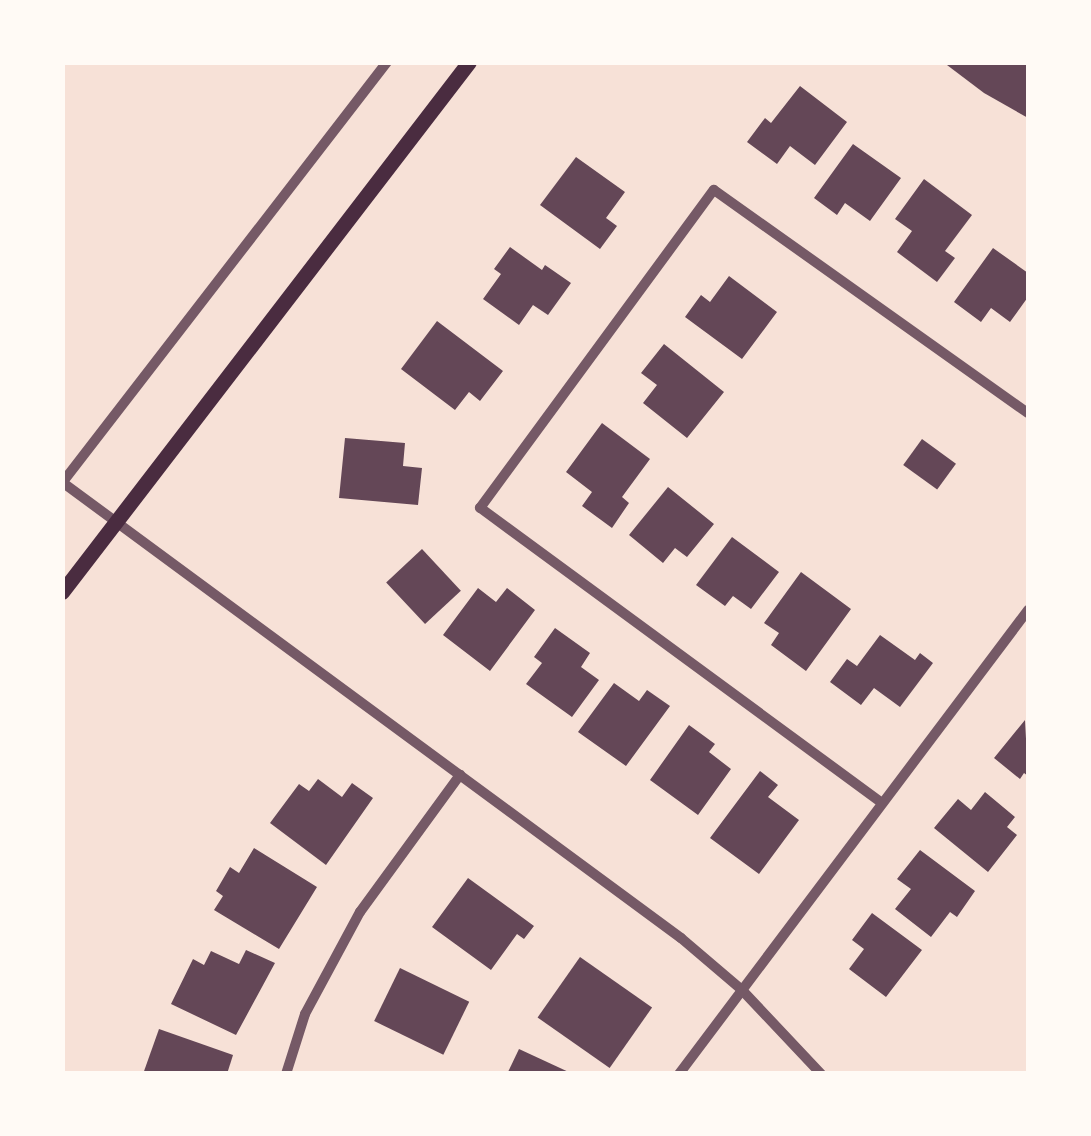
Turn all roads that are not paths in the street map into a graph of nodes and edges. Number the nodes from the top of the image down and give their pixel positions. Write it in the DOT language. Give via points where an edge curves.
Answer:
graph roads {
  1 [pos="386,62"];
  2 [pos="469,62"];
  3 [pos="1028,413"];
  4 [pos="63,483"];
  5 [pos="117,522"];
  6 [pos="62,592"];
  7 [pos="1028,610"];
  8 [pos="460,775"];
  9 [pos="882,803"];
  10 [pos="741,990"];
  11 [pos="286,1074"];
  12 [pos="679,1074"];
  13 [pos="821,1074"];
  1 -- 4 [label="street"];
  2 -- 5 [label="main road"];
  3 -- 9 [label="street" via="714,190 480,508"];
  4 -- 5 [label="street"];
  5 -- 6 [label="main road"];
  5 -- 8 [label="street"];
  7 -- 9 [label="street"];
  8 -- 10 [label="street"];
  8 -- 11 [label="street" via="360,912 305,1014"];
  9 -- 10 [label="street"];
  10 -- 12 [label="street"];
  10 -- 13 [label="street"];
}
